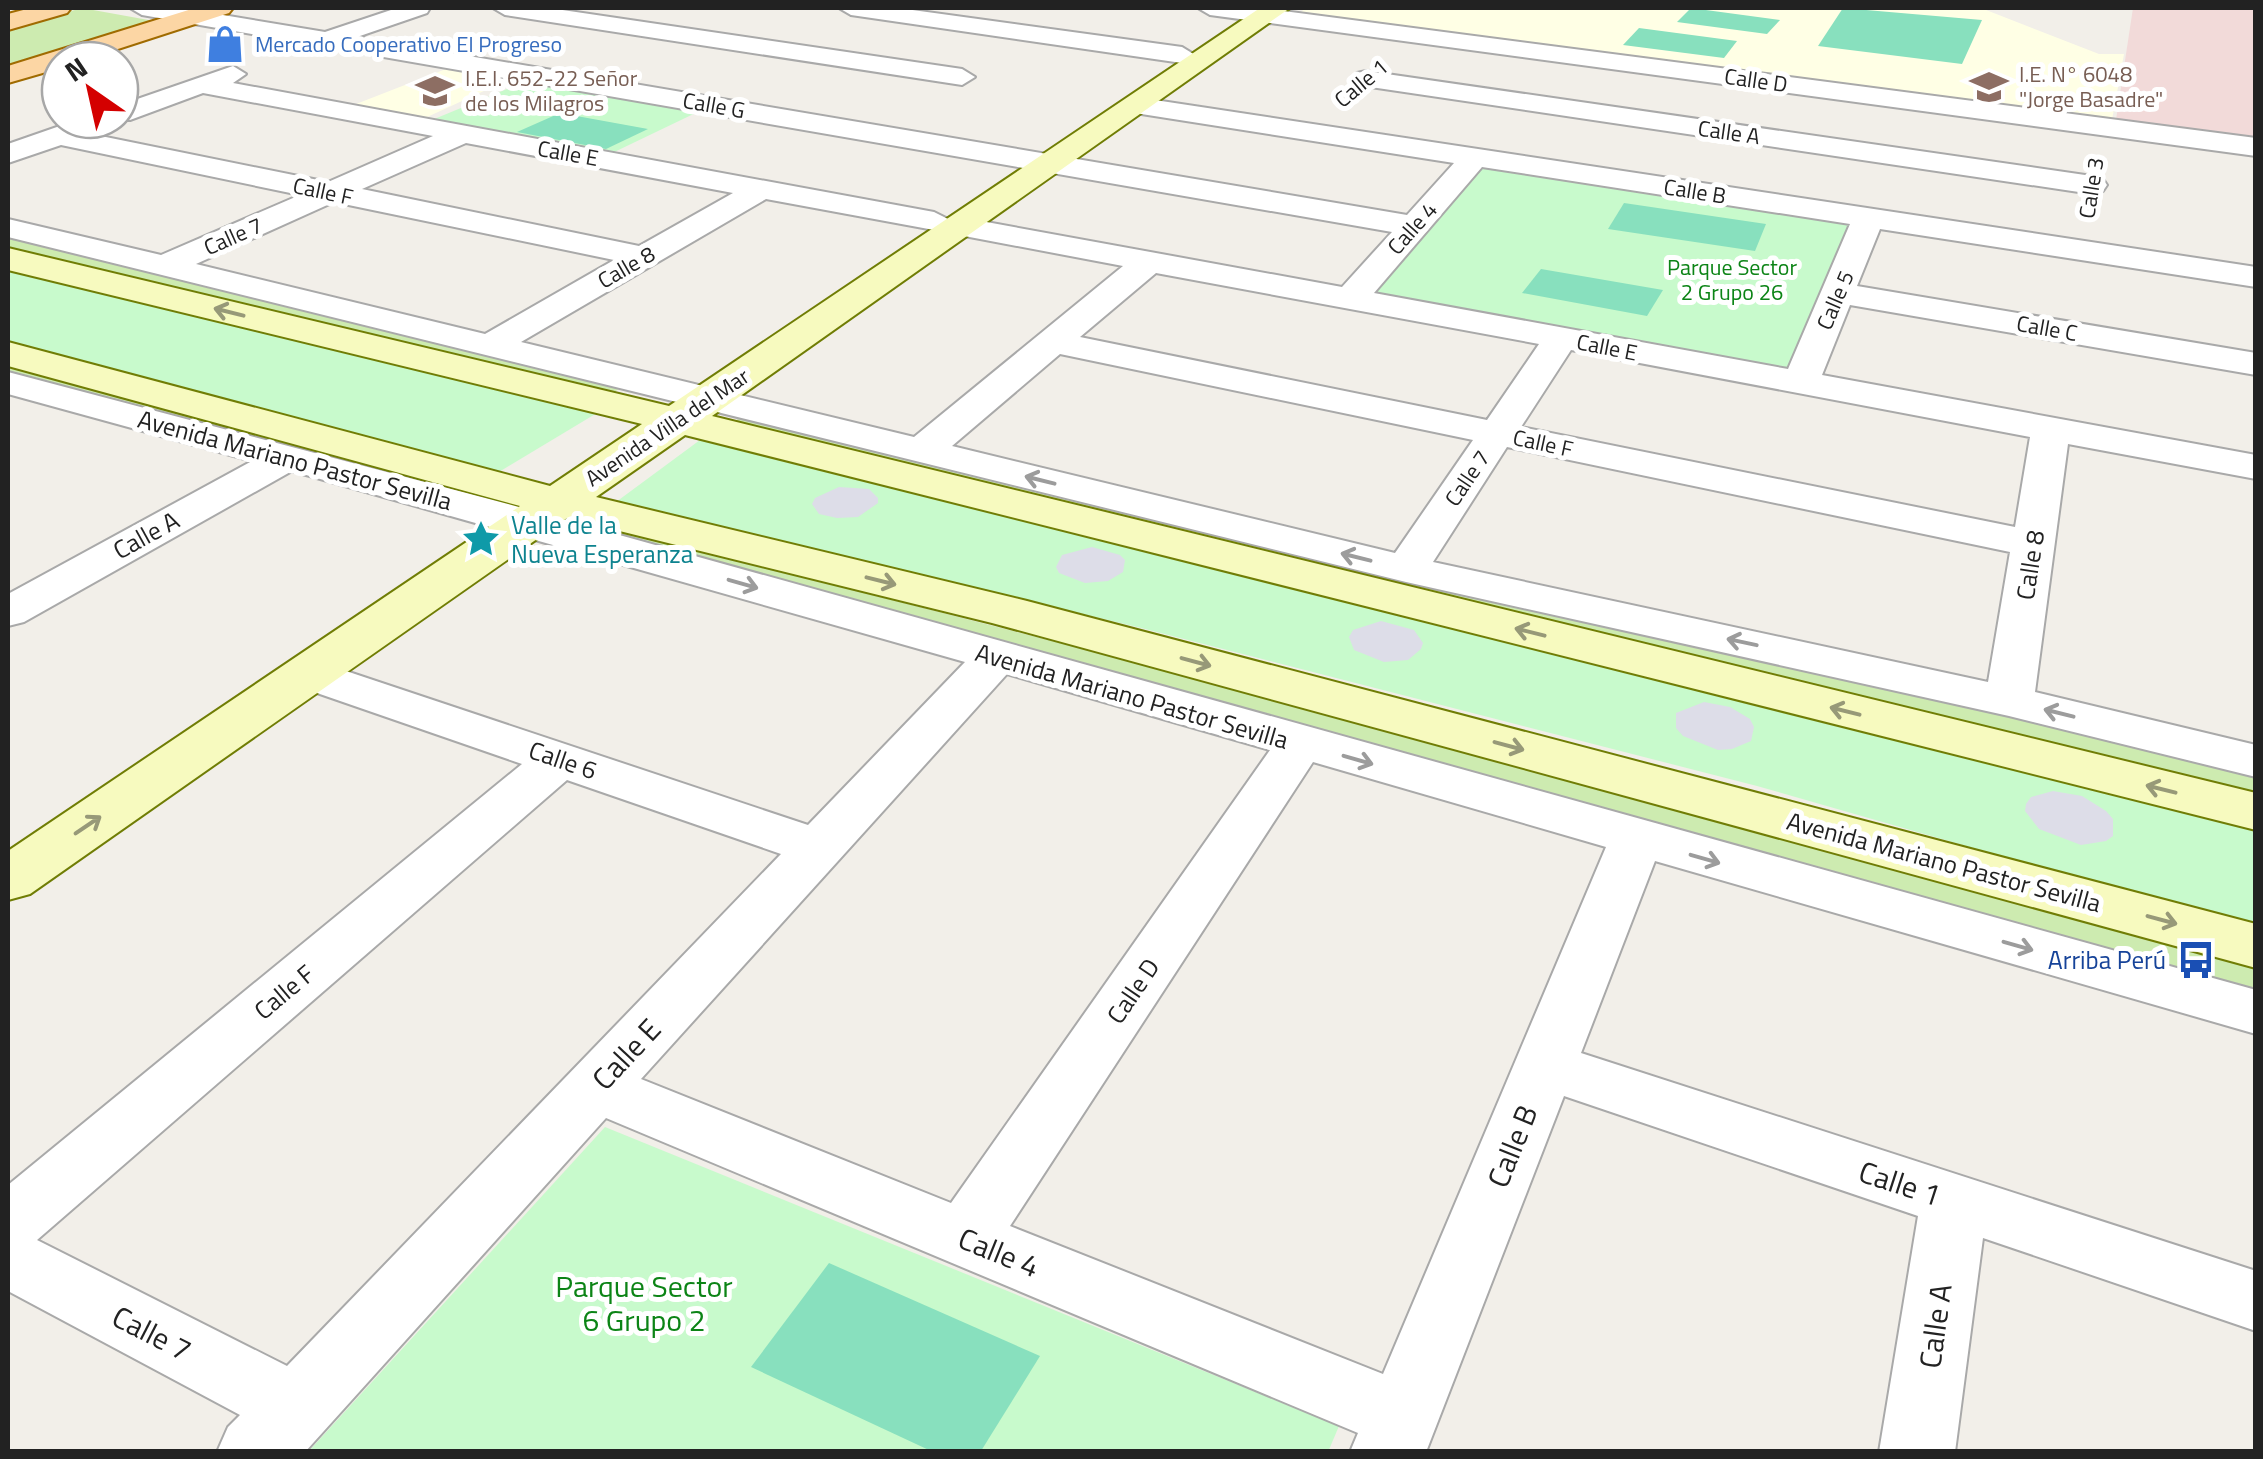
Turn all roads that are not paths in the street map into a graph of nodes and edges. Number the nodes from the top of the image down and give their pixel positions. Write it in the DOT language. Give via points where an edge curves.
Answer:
graph roads {
  1 [pos="58,8"];
  2 [pos="142,8"];
  3 [pos="220,8"];
  4 [pos="419,8"];
  5 [pos="504,8"];
  6 [pos="851,8"];
  7 [pos="912,11"];
  8 [pos="1251,11"];
  9 [pos="734,15"];
  10 [pos="191,17"];
  11 [pos="8,22"];
  12 [pos="1038,34"];
  13 [pos="687,35"];
  14 [pos="1418,35"];
  15 [pos="330,39"];
  16 [pos="651,51"];
  17 [pos="1182,55"];
  18 [pos="448,60"];
  19 [pos="615,66"];
  20 [pos="8,75"];
  21 [pos="962,77"];
  22 [pos="1735,78"];
  23 [pos="1366,79"];
  24 [pos="579,82"];
  25 [pos="202,85"];
  26 [pos="928,96"];
  27 [pos="1135,105"];
  28 [pos="720,106"];
  29 [pos="140,107"];
  30 [pos="325,108"];
  31 [pos="894,115"];
  32 [pos="2101,126"];
  33 [pos="1701,128"];
  34 [pos="1304,131"];
  35 [pos="866,132"];
  36 [pos="462,134"];
  37 [pos="48,140"];
  38 [pos="79,140"];
  39 [pos="2256,147"];
  40 [pos="8,154"];
  41 [pos="1475,157"];
  42 [pos="610,161"];
  43 [pos="1039,161"];
  44 [pos="2092,185"];
  45 [pos="1662,186"];
  46 [pos="761,189"];
  47 [pos="330,193"];
  48 [pos="1869,217"];
  49 [pos="947,224"];
  50 [pos="1414,226"];
  51 [pos="8,228"];
  52 [pos="2082,250"];
  53 [pos="645,256"];
  54 [pos="8,259"];
  55 [pos="1150,262"];
  56 [pos="167,265"];
  57 [pos="2256,277"];
  58 [pos="1838,293"];
  59 [pos="1350,298"];
  60 [pos="1561,338"];
  61 [pos="1053,342"];
  62 [pos="491,345"];
  63 [pos="8,354"];
  64 [pos="2256,364"];
  65 [pos="1800,382"];
  66 [pos="8,383"];
  67 [pos="675,406"];
  68 [pos="2052,429"];
  69 [pos="1497,434"];
  70 [pos="922,451"];
  71 [pos="284,459"];
  72 [pos="2256,467"];
  73 [pos="525,508"];
  74 [pos="2034,544"];
  75 [pos="1406,569"];
  76 [pos="27,583"];
  77 [pos="8,612"];
  78 [pos="997,657"];
  79 [pos="308,674"];
  80 [pos="2009,701"];
  81 [pos="1300,744"];
  82 [pos="560,759"];
  83 [pos="2256,761"];
  84 [pos="2256,812"];
  85 [pos="8,839"];
  86 [pos="1636,840"];
  87 [pos="819,848"];
  88 [pos="8,880"];
  89 [pos="2256,946"];
  90 [pos="2256,1012"];
  91 [pos="1545,1065"];
  92 [pos="595,1087"];
  93 [pos="1954,1201"];
  94 [pos="8,1224"];
  95 [pos="965,1238"];
  96 [pos="8,1258"];
  97 [pos="2256,1301"];
  98 [pos="276,1429"];
  99 [pos="1395,1434"];
  100 [pos="1916,1452"];
  1 -- 11 [label="main road"];
  2 -- 10 [label="street, Calle G"];
  3 -- 10 [label="main road"];
  4 -- 15 [label="street"];
  5 -- 13 [label="street"];
  6 -- 7 [label="street"];
  7 -- 12 [label="street"];
  8 -- 14 [label="street, Calle D"];
  8 -- 17 [label="main road, Avenida Villa del Mar"];
  8 -- 27 [label="main road, Avenida Villa del Mar"];
  9 -- 13 [label="street"];
  10 -- 15 [label="street, Calle G"];
  10 -- 20 [label="main road"];
  12 -- 17 [label="street"];
  12 -- 21 [label="street"];
  13 -- 16 [label="street"];
  13 -- 21 [label="street"];
  14 -- 22 [label="street, Calle D"];
  14 -- 23 [label="street, Calle 1"];
  15 -- 18 [label="street, Calle G"];
  15 -- 25 [label="street"];
  17 -- 43 [label="main road, Avenida Villa del Mar"];
  18 -- 24 [label="street, Calle G"];
  18 -- 30 [label="street"];
  19 -- 24 [label="street"];
  21 -- 26 [label="street"];
  22 -- 32 [label="street, Calle D"];
  22 -- 33 [label="street"];
  23 -- 33 [label="street, Calle A"];
  23 -- 34 [label="street, Calle 1"];
  24 -- 28 [label="street, Calle G"];
  25 -- 29 [label="street"];
  25 -- 30 [label="street, Calle E"];
  27 -- 34 [label="street, Calle B"];
  27 -- 43 [label="main road, Avenida Villa del Mar"];
  28 -- 35 [label="street, Calle G"];
  28 -- 42 [label="street"];
  30 -- 36 [label="street, Calle E"];
  31 -- 35 [label="street"];
  32 -- 39 [label="street, Calle D"];
  32 -- 44 [label="street, Calle 3"];
  33 -- 44 [label="street, Calle A"];
  33 -- 45 [label="street"];
  34 -- 41 [label="street, Calle B"];
  35 -- 43 [label="street, Calle G"];
  36 -- 42 [label="street, Calle E"];
  36 -- 47 [label="street, Calle 7"];
  37 -- 40 [label="street"];
  38 -- 47 [label="street, Calle F"];
  41 -- 45 [label="street, Calle B"];
  41 -- 50 [label="street, Calle 4"];
  42 -- 46 [label="street, Calle E"];
  43 -- 49 [label="main road, Avenida Villa del Mar"];
  43 -- 50 [label="street"];
  44 -- 52 [label="street, Calle 3"];
  45 -- 48 [label="street, Calle B"];
  46 -- 49 [label="street, Calle E"];
  46 -- 53 [label="street, Calle 8"];
  47 -- 53 [label="street, Calle F"];
  47 -- 56 [label="street, Calle 7"];
  48 -- 52 [label="street, Calle B"];
  48 -- 58 [label="street, Calle 5"];
  49 -- 55 [label="street, Calle E"];
  49 -- 67 [label="main road, Avenida Villa del Mar"];
  50 -- 59 [label="street, Calle 4"];
  51 -- 56 [label="street"];
  52 -- 57 [label="street, Calle B"];
  53 -- 62 [label="street, Calle 8"];
  67 -- 54 [label="main road, one-way"];
  55 -- 59 [label="street, Calle E"];
  55 -- 61 [label="street"];
  56 -- 62 [label="street"];
  58 -- 64 [label="street, Calle C"];
  58 -- 65 [label="street, Calle 5"];
  59 -- 60 [label="street, Calle E"];
  60 -- 65 [label="street, Calle E"];
  60 -- 69 [label="street, Calle 7"];
  61 -- 69 [label="street, Calle F"];
  61 -- 70 [label="street"];
  62 -- 67 [label="street"];
  63 -- 73 [label="main road, Avenida Mariano Pastor Sevilla"];
  65 -- 68 [label="street, Calle E"];
  66 -- 71 [label="street, Avenida Mariano Pastor Sevilla"];
  67 -- 70 [label="street"];
  67 -- 73 [label="main road, Avenida Villa del Mar"];
  84 -- 67 [label="main road, one-way"];
  68 -- 72 [label="street, Calle E"];
  68 -- 74 [label="street, Calle 8"];
  69 -- 74 [label="street, Calle F"];
  69 -- 75 [label="street, Calle 7"];
  75 -- 70 [label="street, one-way"];
  71 -- 73 [label="street, Avenida Mariano Pastor Sevilla"];
  71 -- 76 [label="street, Calle A"];
  73 -- 78 [label="street, Avenida Mariano Pastor Sevilla, one-way"];
  73 -- 79 [label="main road, Avenida Villa del Mar"];
  73 -- 85 [label="main road, Avenida Villa del Mar"];
  73 -- 89 [label="main road, Avenida Mariano Pastor Sevilla, one-way" via="1008,612"];
  74 -- 80 [label="street, Calle 8"];
  80 -- 75 [label="street, one-way"];
  76 -- 77 [label="street, Calle A"];
  78 -- 81 [label="street, Avenida Mariano Pastor Sevilla"];
  78 -- 87 [label="street, Calle E"];
  79 -- 82 [label="street, Calle 6"];
  88 -- 79 [label="main road, Avenida Villa del Mar, one-way"];
  83 -- 80 [label="street, one-way"];
  81 -- 86 [label="street, Avenida Mariano Pastor Sevilla, one-way"];
  81 -- 95 [label="street, Calle D"];
  82 -- 87 [label="street, Calle 6"];
  82 -- 94 [label="street, Calle F"];
  86 -- 90 [label="street, Avenida Mariano Pastor Sevilla, one-way"];
  86 -- 91 [label="street, Calle B"];
  87 -- 92 [label="street, Calle E"];
  91 -- 93 [label="street, Calle 1"];
  91 -- 99 [label="street, Calle B"];
  92 -- 95 [label="street, Calle 4"];
  92 -- 98 [label="street, Calle E"];
  93 -- 97 [label="street, Calle 1"];
  93 -- 100 [label="street, Calle A"];
  95 -- 99 [label="street, Calle 4"];
  96 -- 98 [label="street, Calle 7"];
}
